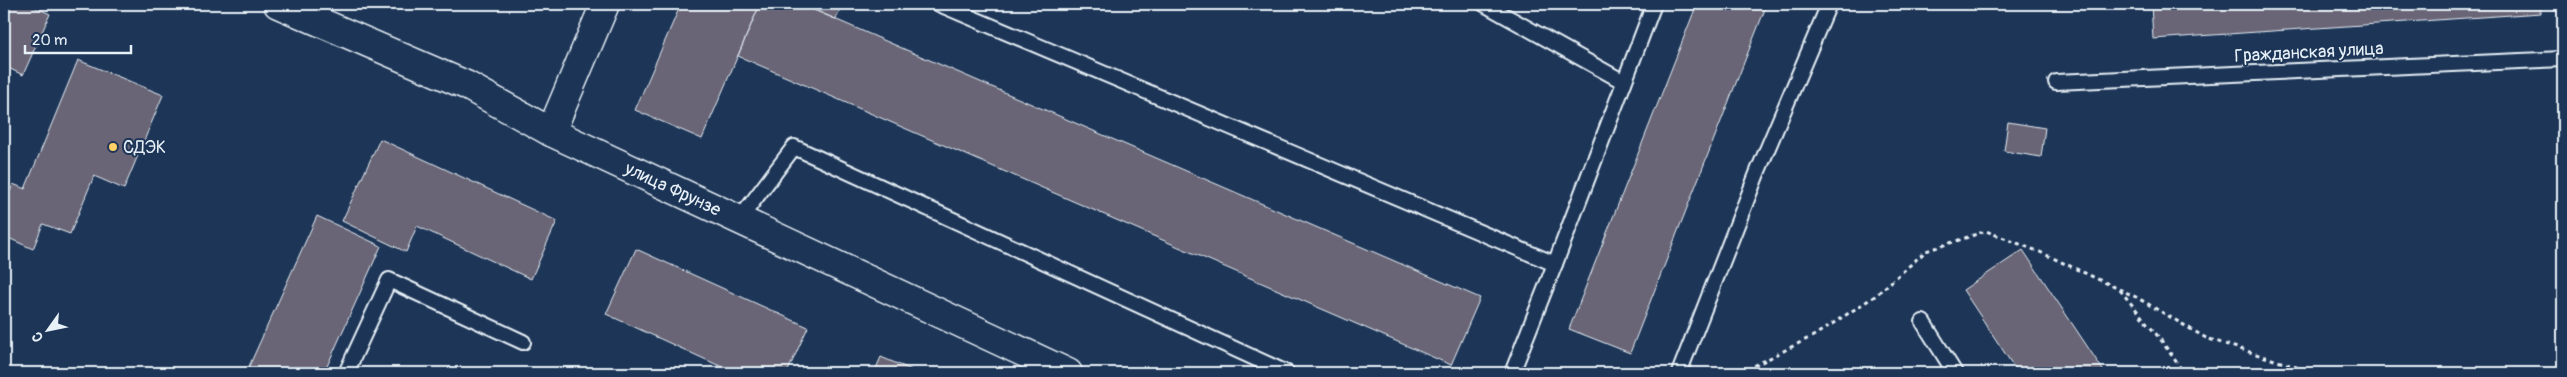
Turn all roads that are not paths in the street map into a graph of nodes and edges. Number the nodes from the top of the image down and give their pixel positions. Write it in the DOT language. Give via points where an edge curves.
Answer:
graph roads {
  1 [pos="278,4"];
  2 [pos="605,4"];
  3 [pos="939,4"];
  4 [pos="1484,4"];
  5 [pos="1654,4"];
  6 [pos="1829,4"];
  7 [pos="1501,8"];
  8 [pos="2563,59"];
  9 [pos="1624,82"];
  10 [pos="2056,82"];
  11 [pos="551,132"];
  12 [pos="739,220"];
  13 [pos="1554,264"];
  14 [pos="1922,322"];
  15 [pos="523,342"];
  16 [pos="346,373"];
  17 [pos="1068,373"];
  18 [pos="1287,373"];
  19 [pos="1512,373"];
  20 [pos="1678,373"];
  21 [pos="1955,373"];
  1 -- 11 [label="street, улица Фрунзе" via="466,85"];
  2 -- 11 [label="street"];
  3 -- 13 [label="lane"];
  4 -- 7 [label="lane"];
  5 -- 9 [label="lane"];
  6 -- 20 [label="lane"];
  7 -- 9 [label="lane"];
  8 -- 10 [label="lane, Гражданская улица"];
  9 -- 13 [label="lane"];
  11 -- 12 [label="street, улица Фрунзе"];
  12 -- 17 [label="street, улица Фрунзе"];
  12 -- 18 [label="lane" via="794,147"];
  13 -- 19 [label="lane"];
  14 -- 21 [label="lane"];
  15 -- 16 [label="lane" via="389,280"];
}
